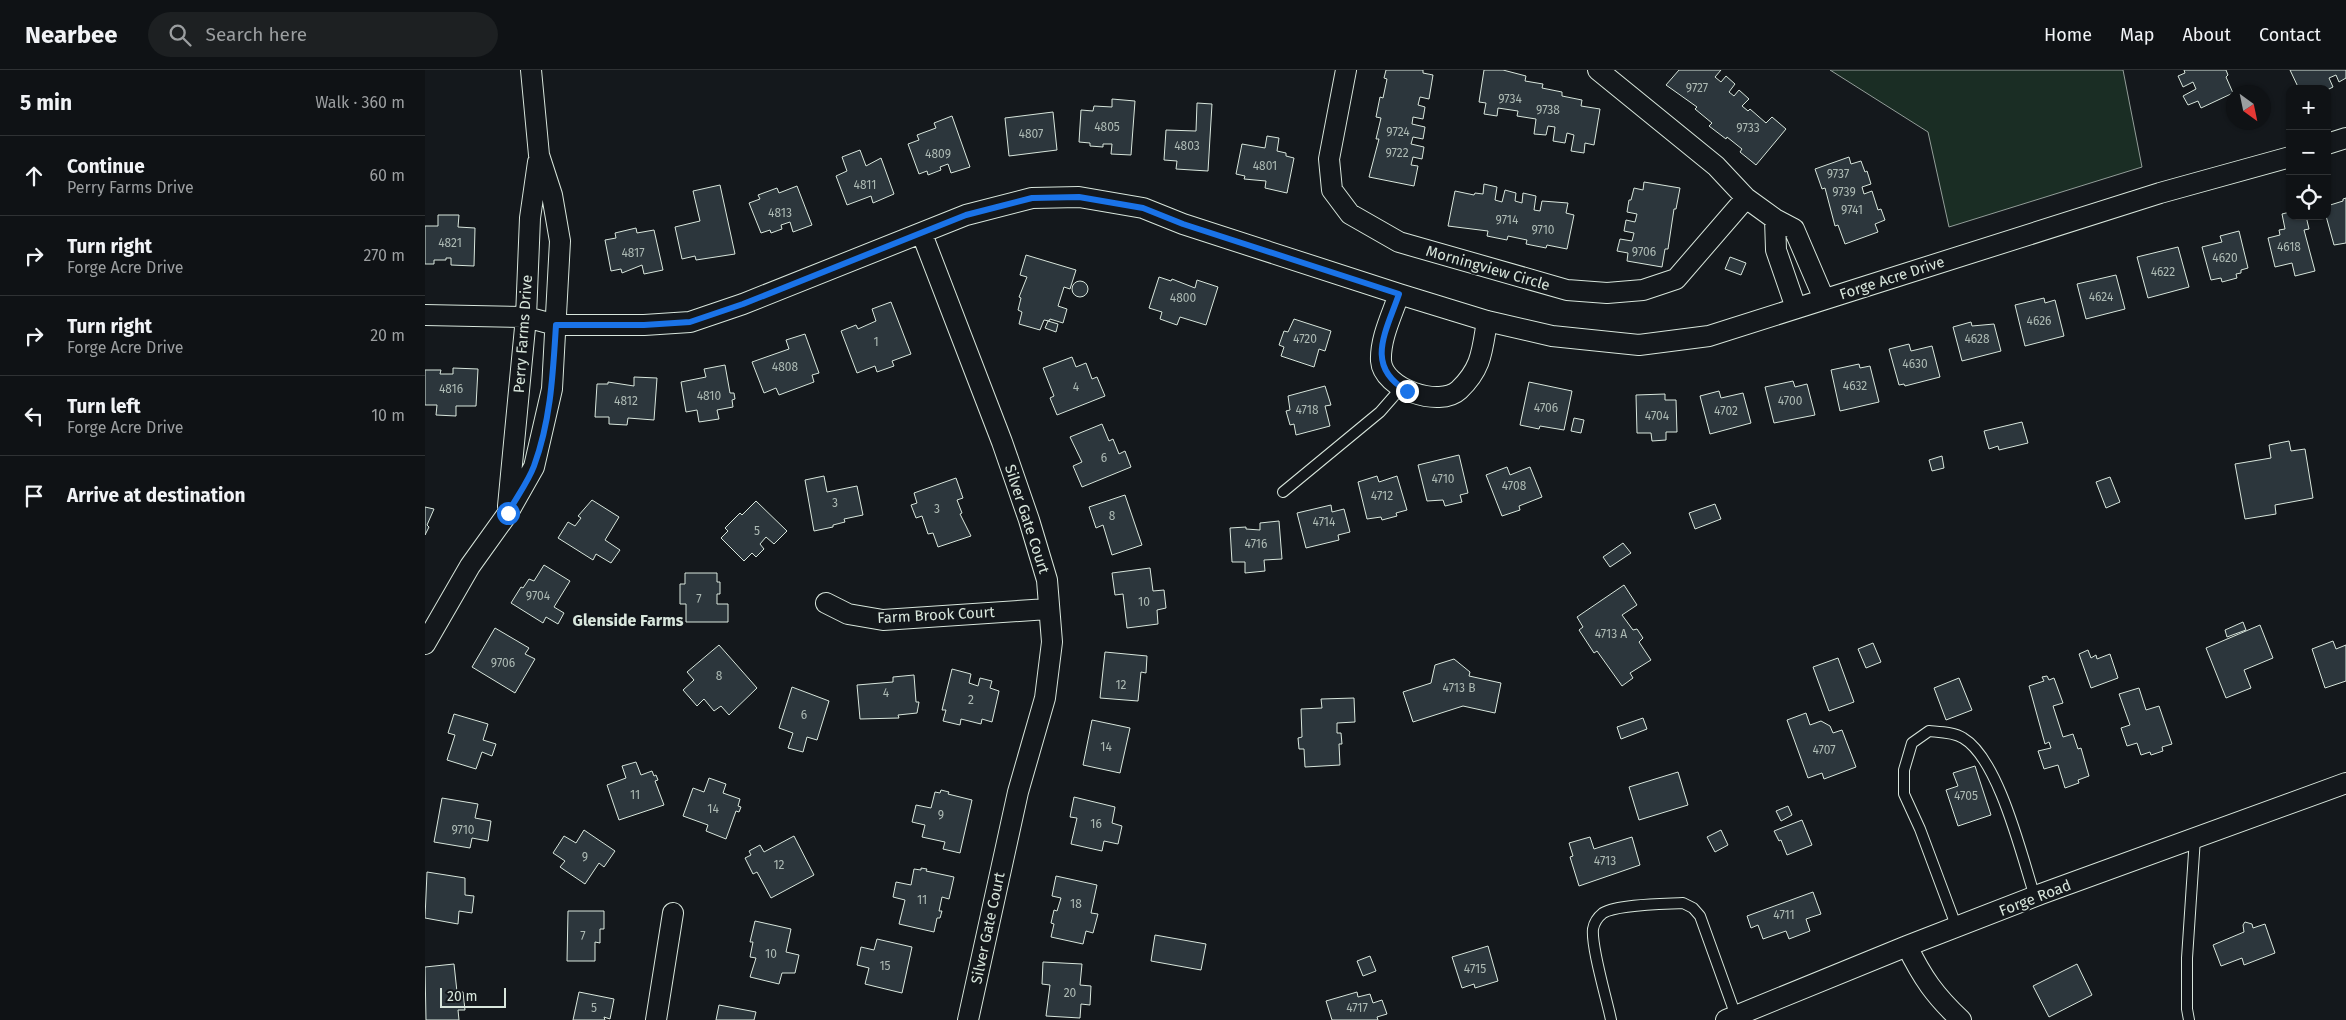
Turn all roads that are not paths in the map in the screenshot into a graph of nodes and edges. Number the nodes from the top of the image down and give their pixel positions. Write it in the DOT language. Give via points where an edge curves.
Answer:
graph roads {
  1 [pos="531,70"];
  2 [pos="1346,70"];
  3 [pos="1598,70"];
  4 [pos="2346,138"];
  5 [pos="2331,143"];
  6 [pos="539,155"];
  7 [pos="2286,158"];
  8 [pos="1746,198"];
  9 [pos="1775,219"];
  10 [pos="922,234"];
  11 [pos="1399,294"];
  12 [pos="1824,299"];
  13 [pos="1796,308"];
  14 [pos="425,315"];
  15 [pos="526,317"];
  16 [pos="1487,321"];
  17 [pos="556,325"];
  18 [pos="1401,388"];
  19 [pos="1283,492"];
  20 [pos="508,513"];
  21 [pos="826,603"];
  22 [pos="1048,609"];
  23 [pos="425,644"];
  24 [pos="2346,783"];
  25 [pos="2195,838"];
  26 [pos="2035,897"];
  27 [pos="673,913"];
  28 [pos="1957,928"];
  29 [pos="1907,946"];
  30 [pos="1731,1018"];
  31 [pos="656,1020"];
  32 [pos="968,1020"];
  33 [pos="1611,1020"];
  34 [pos="1961,1020"];
  35 [pos="2189,1020"];
  1 -- 6 [label="street, Perry Farms Drive"];
  2 -- 8 [label="street, Morningview Circle" via="1329,159 1332,190 1350,214 1399,242 1567,290 1607,293 1643,290 1676,279"];
  3 -- 8 [label="street" via="1716,166"];
  4 -- 5 [label="street"];
  6 -- 15 [label="street, Perry Farms Drive" via="530,218"];
  6 -- 17 [label="street, Perry Farms Drive" via="551,195 559,241"];
  7 -- 12 [label="street, Forge Acre Drive" via="2160,193"];
  8 -- 9 [label="street"];
  9 -- 12 [label="street" via="1794,229"];
  9 -- 13 [label="street" via="1775,250"];
  10 -- 11 [label="street, Forge Acre Drive" via="966,215 1032,198 1079,197 1143,208"];
  10 -- 17 [label="street, Forge Acre Drive" via="690,322"];
  10 -- 22 [label="street, Silver Gate Court" via="1029,520 1047,580"];
  11 -- 16 [label="street, Forge Acre Drive"];
  11 -- 18 [label="street" via="1383,342 1381,362"];
  12 -- 13 [label="street, Forge Acre Drive"];
  13 -- 16 [label="street, Forge Acre Drive" via="1709,336 1639,345 1552,336"];
  14 -- 15 [label="street, Forge Acre Drive"];
  15 -- 17 [label="street, Forge Acre Drive"];
  15 -- 20 [label="street, Perry Farms Drive"];
  16 -- 18 [label="street" via="1479,364 1458,391 1448,396 1432,396"];
  17 -- 20 [label="street, Perry Farms Drive" via="552,389 545,428 534,467"];
  18 -- 19 [label="lane" via="1380,412"];
  20 -- 23 [label="street, Perry Farms Drive" via="470,566"];
  21 -- 22 [label="street, Farm Brook Court" via="848,614 883,620"];
  22 -- 32 [label="street, Silver Gate Court" via="1052,642 1045,698 1018,792"];
  24 -- 25 [label="street, Forge Road"];
  25 -- 26 [label="street, Forge Road"];
  25 -- 35 [label="lane" via="2187,958"];
  26 -- 28 [label="street, Forge Road"];
  26 -- 28 [label="lane" via="2000,791 1980,754 1963,737 1929,731 1912,743 1904,770 1904,794"];
  27 -- 31 [label="street"];
  28 -- 29 [label="street, Forge Road"];
  29 -- 30 [label="street, Forge Road"];
  29 -- 34 [label="street" via="1923,980"];
  30 -- 33 [label="lane" via="1701,916 1683,903 1615,909 1603,913 1596,921 1593,930 1595,949"];
}
